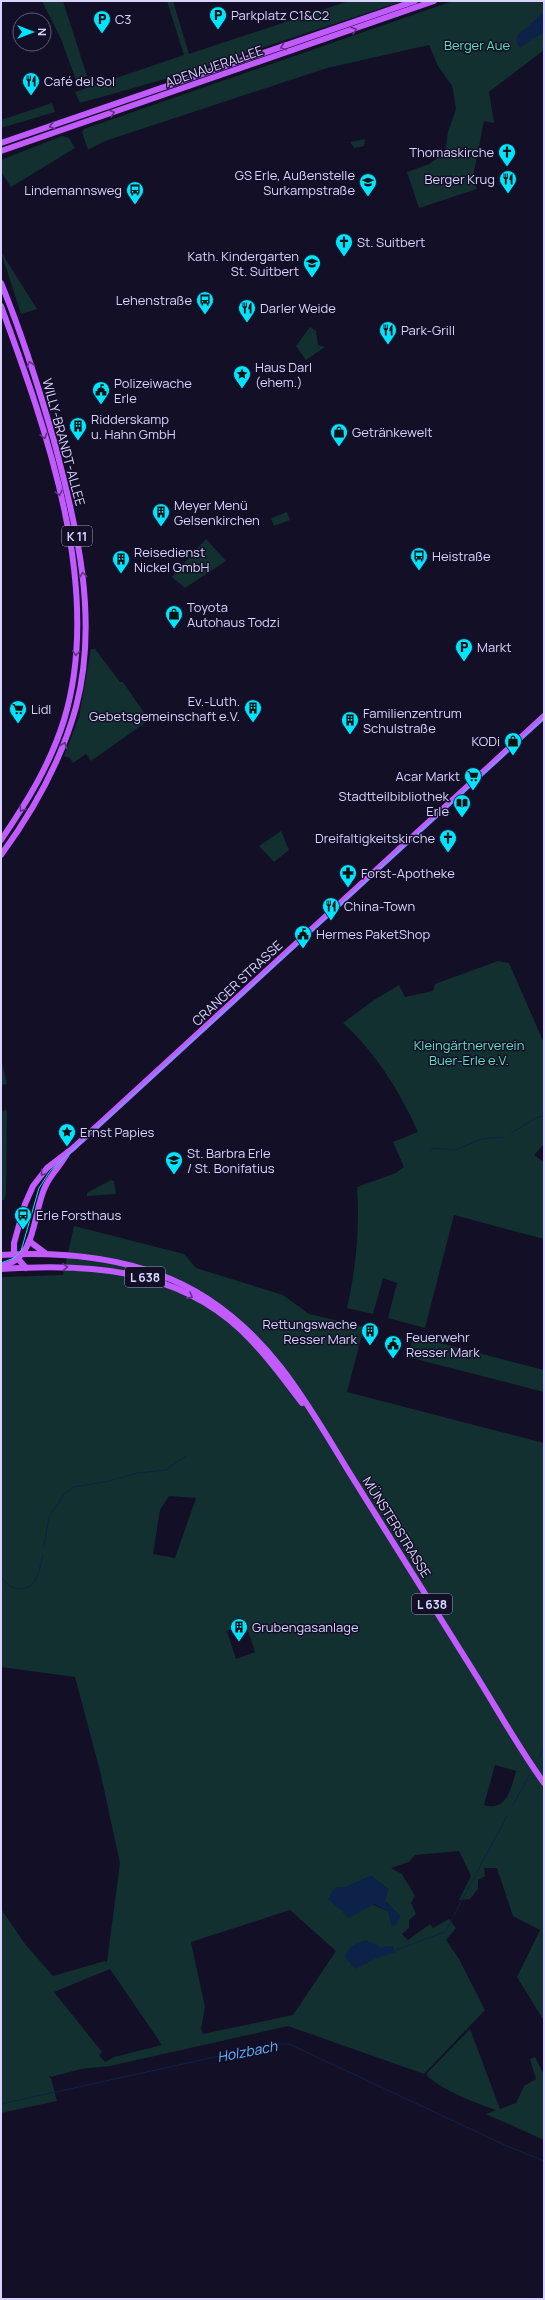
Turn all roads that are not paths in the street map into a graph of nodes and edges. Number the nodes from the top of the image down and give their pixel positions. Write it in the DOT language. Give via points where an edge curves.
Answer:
graph roads {
  1 [pos="415,1"];
  2 [pos="434,1"];
  3 [pos="1,143"];
  4 [pos="1,151"];
  5 [pos="1,283"];
  6 [pos="1,306"];
  7 [pos="544,716"];
  8 [pos="1,840"];
  9 [pos="1,855"];
  10 [pos="68,1152"];
  11 [pos="29,1241"];
  12 [pos="14,1243"];
  13 [pos="22,1254"];
  14 [pos="48,1254"];
  15 [pos="2,1255"];
  16 [pos="16,1257"];
  17 [pos="1,1268"];
  18 [pos="26,1268"];
  19 [pos="320,1426"];
  20 [pos="544,1783"];
  1 -- 3 [label="main road, ADENAUERALLEE, one-way"];
  4 -- 2 [label="main road, ADENAUERALLEE, one-way"];
  9 -- 5 [label="main road, WILLY-BRANDT-ALLEE / K 11, one-way" via="42,793 67,737 81,684 86,622 84,576 62,474 33,373"];
  6 -- 8 [label="main road, WILLY-BRANDT-ALLEE / K 11, one-way" via="35,404 60,498 76,585 78,629 74,673 64,720 41,777"];
  7 -- 10 [label="main road, CRANGER STRASSE"];
  10 -- 11 [label="main road, CRANGER STRASSE" via="45,1186"];
  10 -- 12 [label="main road, CRANGER STRASSE, one-way" via="47,1168 33,1186"];
  11 -- 13 [label="main road, CRANGER STRASSE"];
  11 -- 14 [label="main road"];
  12 -- 15 [label="main road" via="9,1251"];
  12 -- 16 [label="main road, CRANGER STRASSE"];
  13 -- 14 [label="main road, MÜNSTERSTRASSE / L 638"];
  13 -- 16 [label="main road, MÜNSTERSTRASSE"];
  14 -- 19 [label="main road, MÜNSTERSTRASSE / L 638" via="80,1255 126,1265 161,1276 207,1298 262,1343 296,1386"];
  15 -- 16 [label="main road, MÜNSTERSTRASSE"];
  16 -- 17 [label="main road" via="12,1263"];
  16 -- 18 [label="main road"];
  17 -- 18 [label="main road, MÜNSTERSTRASSE / L 638"];
  18 -- 19 [label="main road, MÜNSTERSTRASSE / L 638, one-way" via="74,1266 112,1270 141,1276 184,1292 241,1330 272,1364"];
  19 -- 20 [label="main road, MÜNSTERSTRASSE / L 638"];
}
